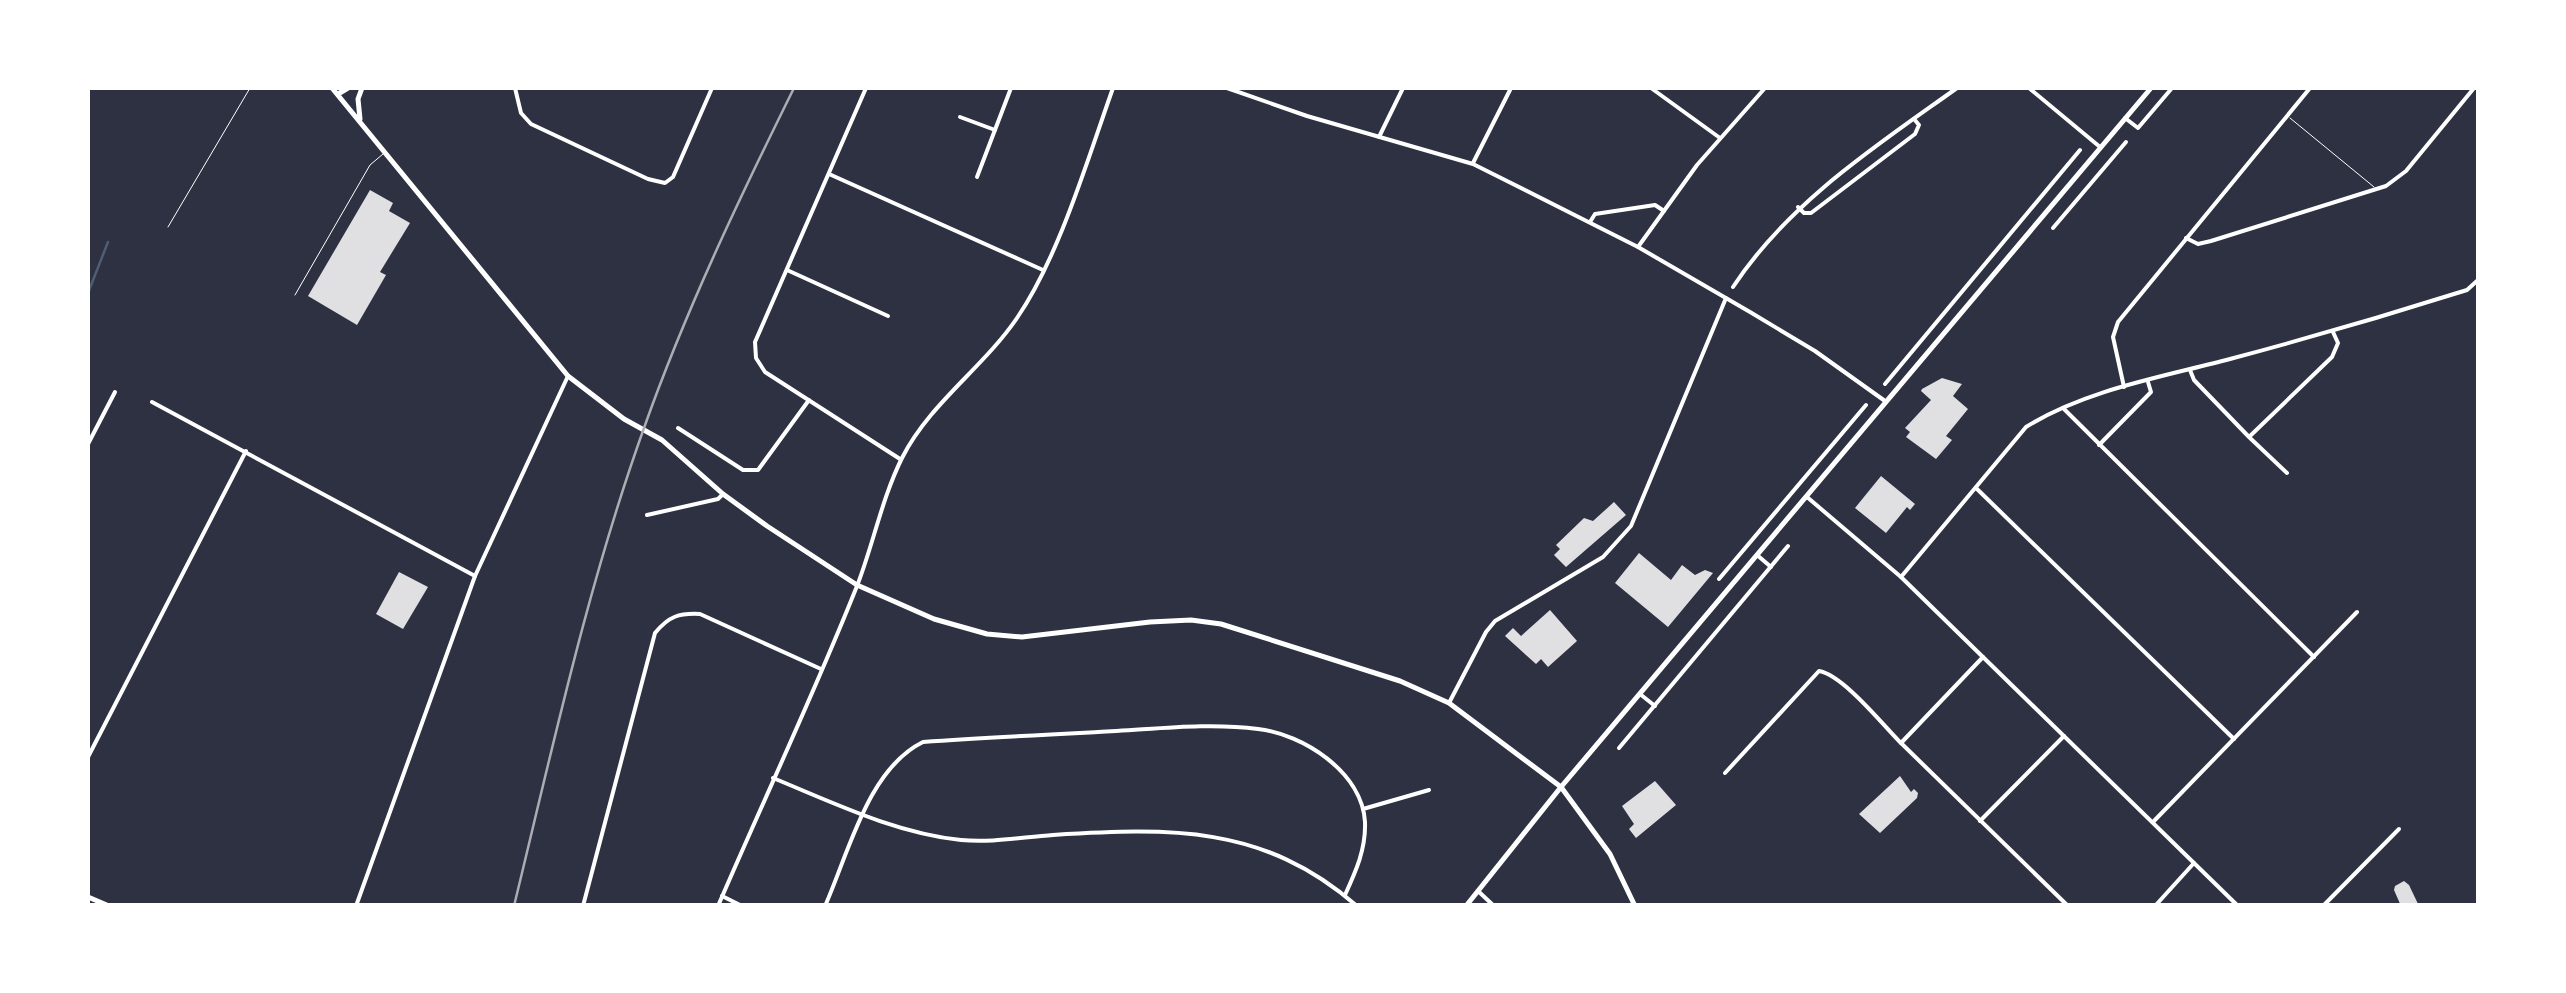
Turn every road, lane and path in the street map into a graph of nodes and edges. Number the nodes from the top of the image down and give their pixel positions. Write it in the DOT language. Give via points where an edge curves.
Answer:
graph roads {
  1 [pos="250,88"];
  2 [pos="332,88"];
  3 [pos="348,88"];
  4 [pos="362,88"];
  5 [pos="515,88"];
  6 [pos="712,88"];
  7 [pos="866,88"];
  8 [pos="1011,88"];
  9 [pos="1113,88"];
  10 [pos="1227,88"];
  11 [pos="1258,88"];
  12 [pos="1403,88"];
  13 [pos="1511,88"];
  14 [pos="1651,88"];
  15 [pos="1765,88"];
  16 [pos="1958,88"];
  17 [pos="2029,88"];
  18 [pos="2151,88"];
  19 [pos="2172,88"];
  20 [pos="2310,88"];
  21 [pos="2474,88"];
  22 [pos="338,94"];
  23 [pos="1254,96"];
  24 [pos="2286,116"];
  25 [pos="960,117"];
  26 [pos="2125,118"];
  27 [pos="1914,119"];
  28 [pos="360,121"];
  29 [pos="995,130"];
  30 [pos="1379,137"];
  31 [pos="1720,138"];
  32 [pos="2126,142"];
  33 [pos="2100,147"];
  34 [pos="2080,150"];
  35 [pos="386,152"];
  36 [pos="1472,164"];
  37 [pos="2067,165"];
  38 [pos="828,174"];
  39 [pos="2078,174"];
  40 [pos="978,176"];
  41 [pos="2376,190"];
  42 [pos="2062,192"];
  43 [pos="2074,202"];
  44 [pos="1798,208"];
  45 [pos="1664,211"];
  46 [pos="1590,222"];
  47 [pos="168,227"];
  48 [pos="2053,228"];
  49 [pos="2186,238"];
  50 [pos="1638,248"];
  51 [pos="1990,258"];
  52 [pos="2000,266"];
  53 [pos="787,270"];
  54 [pos="1043,270"];
  55 [pos="2478,280"];
  56 [pos="1733,287"];
  57 [pos="295,295"];
  58 [pos="1726,298"];
  59 [pos="888,316"];
  60 [pos="2333,332"];
  61 [pos="1904,360"];
  62 [pos="1913,368"];
  63 [pos="2190,370"];
  64 [pos="568,376"];
  65 [pos="2148,382"];
  66 [pos="1885,384"];
  67 [pos="2124,387"];
  68 [pos="116,392"];
  69 [pos="808,400"];
  70 [pos="1885,401"];
  71 [pos="152,402"];
  72 [pos="1866,406"];
  73 [pos="2063,408"];
  74 [pos="678,428"];
  75 [pos="2249,438"];
  76 [pos="88,444"];
  77 [pos="2099,444"];
  78 [pos="1827,450"];
  79 [pos="246,451"];
  80 [pos="1838,459"];
  81 [pos="902,460"];
  82 [pos="2287,473"];
  83 [pos="1976,488"];
  84 [pos="723,494"];
  85 [pos="1807,497"];
  86 [pos="647,515"];
  87 [pos="1769,520"];
  88 [pos="1780,529"];
  89 [pos="1788,546"];
  90 [pos="1757,555"];
  91 [pos="1735,560"];
  92 [pos="1771,567"];
  93 [pos="1745,568"];
  94 [pos="475,576"];
  95 [pos="1901,577"];
  96 [pos="1719,579"];
  97 [pos="858,584"];
  98 [pos="2357,612"];
  99 [pos="1983,657"];
  100 [pos="2314,657"];
  101 [pos="821,668"];
  102 [pos="1640,694"];
  103 [pos="1449,703"];
  104 [pos="1654,706"];
  105 [pos="2064,736"];
  106 [pos="2234,739"];
  107 [pos="1901,744"];
  108 [pos="1619,748"];
  109 [pos="88,757"];
  110 [pos="1724,774"];
  111 [pos="772,778"];
  112 [pos="1561,787"];
  113 [pos="1429,790"];
  114 [pos="1364,809"];
  115 [pos="863,815"];
  116 [pos="1980,820"];
  117 [pos="2153,822"];
  118 [pos="2399,829"];
  119 [pos="2194,863"];
  120 [pos="1478,891"];
  121 [pos="1345,895"];
  122 [pos="722,896"];
  123 [pos="88,898"];
  124 [pos="1493,905"];
  125 [pos="109,906"];
  126 [pos="356,906"];
  127 [pos="583,906"];
  128 [pos="718,906"];
  129 [pos="742,906"];
  130 [pos="825,906"];
  131 [pos="1357,906"];
  132 [pos="1466,906"];
  133 [pos="1635,906"];
  134 [pos="2068,906"];
  135 [pos="2155,906"];
  136 [pos="2238,906"];
  137 [pos="2323,906"];
  1 -- 47 [label="lane"];
  2 -- 22 [label="street"];
  3 -- 22 [label="street"];
  4 -- 28 [label="street"];
  5 -- 6 [label="street" via="531,124 665,183"];
  7 -- 38 [label="street"];
  8 -- 29 [label="street"];
  9 -- 54 [label="street"];
  10 -- 23 [label="street"];
  11 -- 23 [label="street"];
  12 -- 30 [label="street"];
  13 -- 36 [label="street"];
  14 -- 31 [label="street"];
  15 -- 31 [label="street"];
  16 -- 27 [label="street"];
  17 -- 33 [label="street"];
  18 -- 26 [label="street"];
  19 -- 26 [label="street" via="2138,128"];
  20 -- 24 [label="street"];
  21 -- 41 [label="street" via="2397,180"];
  22 -- 28 [label="street"];
  23 -- 30 [label="street"];
  24 -- 41 [label="lane"];
  24 -- 49 [label="street"];
  25 -- 29 [label="street"];
  26 -- 33 [label="street"];
  27 -- 44 [label="street"];
  27 -- 44 [label="street" via="1915,134 1811,213"];
  28 -- 35 [label="street"];
  29 -- 40 [label="street"];
  30 -- 36 [label="street"];
  31 -- 45 [label="street"];
  32 -- 43 [label="street"];
  33 -- 39 [label="street"];
  34 -- 37 [label="street"];
  35 -- 57 [label="lane" via="370,165"];
  35 -- 64 [label="street"];
  36 -- 46 [label="street"];
  37 -- 39 [label="street"];
  37 -- 51 [label="street"];
  38 -- 53 [label="street"];
  38 -- 54 [label="street"];
  39 -- 42 [label="street"];
  41 -- 49 [label="street" via="2211,241"];
  42 -- 43 [label="street"];
  42 -- 52 [label="street"];
  43 -- 48 [label="street"];
  44 -- 56 [label="street"];
  45 -- 46 [label="street" via="1655,205 1595,214"];
  45 -- 50 [label="street"];
  46 -- 50 [label="street"];
  49 -- 67 [label="street" via="2114,328"];
  50 -- 58 [label="street"];
  51 -- 52 [label="street"];
  51 -- 61 [label="street"];
  52 -- 62 [label="street"];
  53 -- 59 [label="street"];
  53 -- 69 [label="street" via="755,342 756,358 765,372"];
  54 -- 81 [label="street" via="1018,316 924,423"];
  55 -- 60 [label="street" via="2466,290"];
  58 -- 70 [label="street"];
  58 -- 103 [label="street" via="1631,526 1604,557 1495,622"];
  60 -- 63 [label="street"];
  60 -- 75 [label="street" via="2338,343 2332,357"];
  61 -- 62 [label="street"];
  61 -- 66 [label="street"];
  62 -- 70 [label="street"];
  63 -- 65 [label="street"];
  63 -- 75 [label="street"];
  64 -- 84 [label="street" via="656,436"];
  64 -- 94 [label="street"];
  65 -- 67 [label="street"];
  65 -- 77 [label="street" via="2150,392"];
  67 -- 73 [label="street"];
  68 -- 76 [label="street"];
  69 -- 74 [label="street" via="758,470 743,470"];
  69 -- 81 [label="street"];
  70 -- 80 [label="street"];
  71 -- 79 [label="street"];
  72 -- 78 [label="street"];
  73 -- 77 [label="street"];
  73 -- 83 [label="street" via="2026,428"];
  75 -- 82 [label="street"];
  77 -- 100 [label="street"];
  78 -- 80 [label="street"];
  78 -- 87 [label="street"];
  79 -- 94 [label="street"];
  79 -- 109 [label="street"];
  80 -- 85 [label="street"];
  81 -- 97 [label="street"];
  83 -- 95 [label="street"];
  83 -- 106 [label="street"];
  84 -- 86 [label="street"];
  84 -- 97 [label="street"];
  85 -- 88 [label="street"];
  85 -- 95 [label="street"];
  87 -- 88 [label="street"];
  87 -- 91 [label="street"];
  88 -- 90 [label="street"];
  89 -- 92 [label="street"];
  90 -- 92 [label="street"];
  90 -- 93 [label="street"];
  91 -- 93 [label="street"];
  91 -- 96 [label="street"];
  92 -- 104 [label="street"];
  93 -- 102 [label="street"];
  94 -- 126 [label="street"];
  95 -- 99 [label="street"];
  97 -- 101 [label="street"];
  97 -- 103 [label="street" via="922,615 987,634 1022,637 1192,620 1222,624 1400,680"];
  98 -- 100 [label="street"];
  99 -- 105 [label="street"];
  99 -- 107 [label="street"];
  100 -- 106 [label="street"];
  101 -- 111 [label="street"];
  101 -- 127 [label="street" via="700,614 665,621 655,633"];
  102 -- 104 [label="street"];
  102 -- 112 [label="street"];
  103 -- 112 [label="street"];
  104 -- 108 [label="street"];
  105 -- 116 [label="street"];
  105 -- 117 [label="street"];
  106 -- 117 [label="street"];
  107 -- 110 [label="street" via="1819,671"];
  107 -- 116 [label="street"];
  111 -- 115 [label="street"];
  111 -- 122 [label="street"];
  112 -- 120 [label="street"];
  112 -- 133 [label="street" via="1610,854"];
  113 -- 114 [label="street"];
  114 -- 115 [label="street" via="1330,761 1300,742 1259,729 1212,728 923,742 887,768"];
  114 -- 121 [label="street" via="1359,864"];
  115 -- 121 [label="street" via="966,840 1144,830 1208,835 1297,864"];
  115 -- 130 [label="street"];
  116 -- 134 [label="street"];
  117 -- 119 [label="street"];
  118 -- 137 [label="street"];
  119 -- 135 [label="street"];
  119 -- 136 [label="street"];
  120 -- 124 [label="street"];
  120 -- 132 [label="street"];
  121 -- 131 [label="street"];
  122 -- 128 [label="street"];
  122 -- 129 [label="street"];
  123 -- 125 [label="street"];
}
